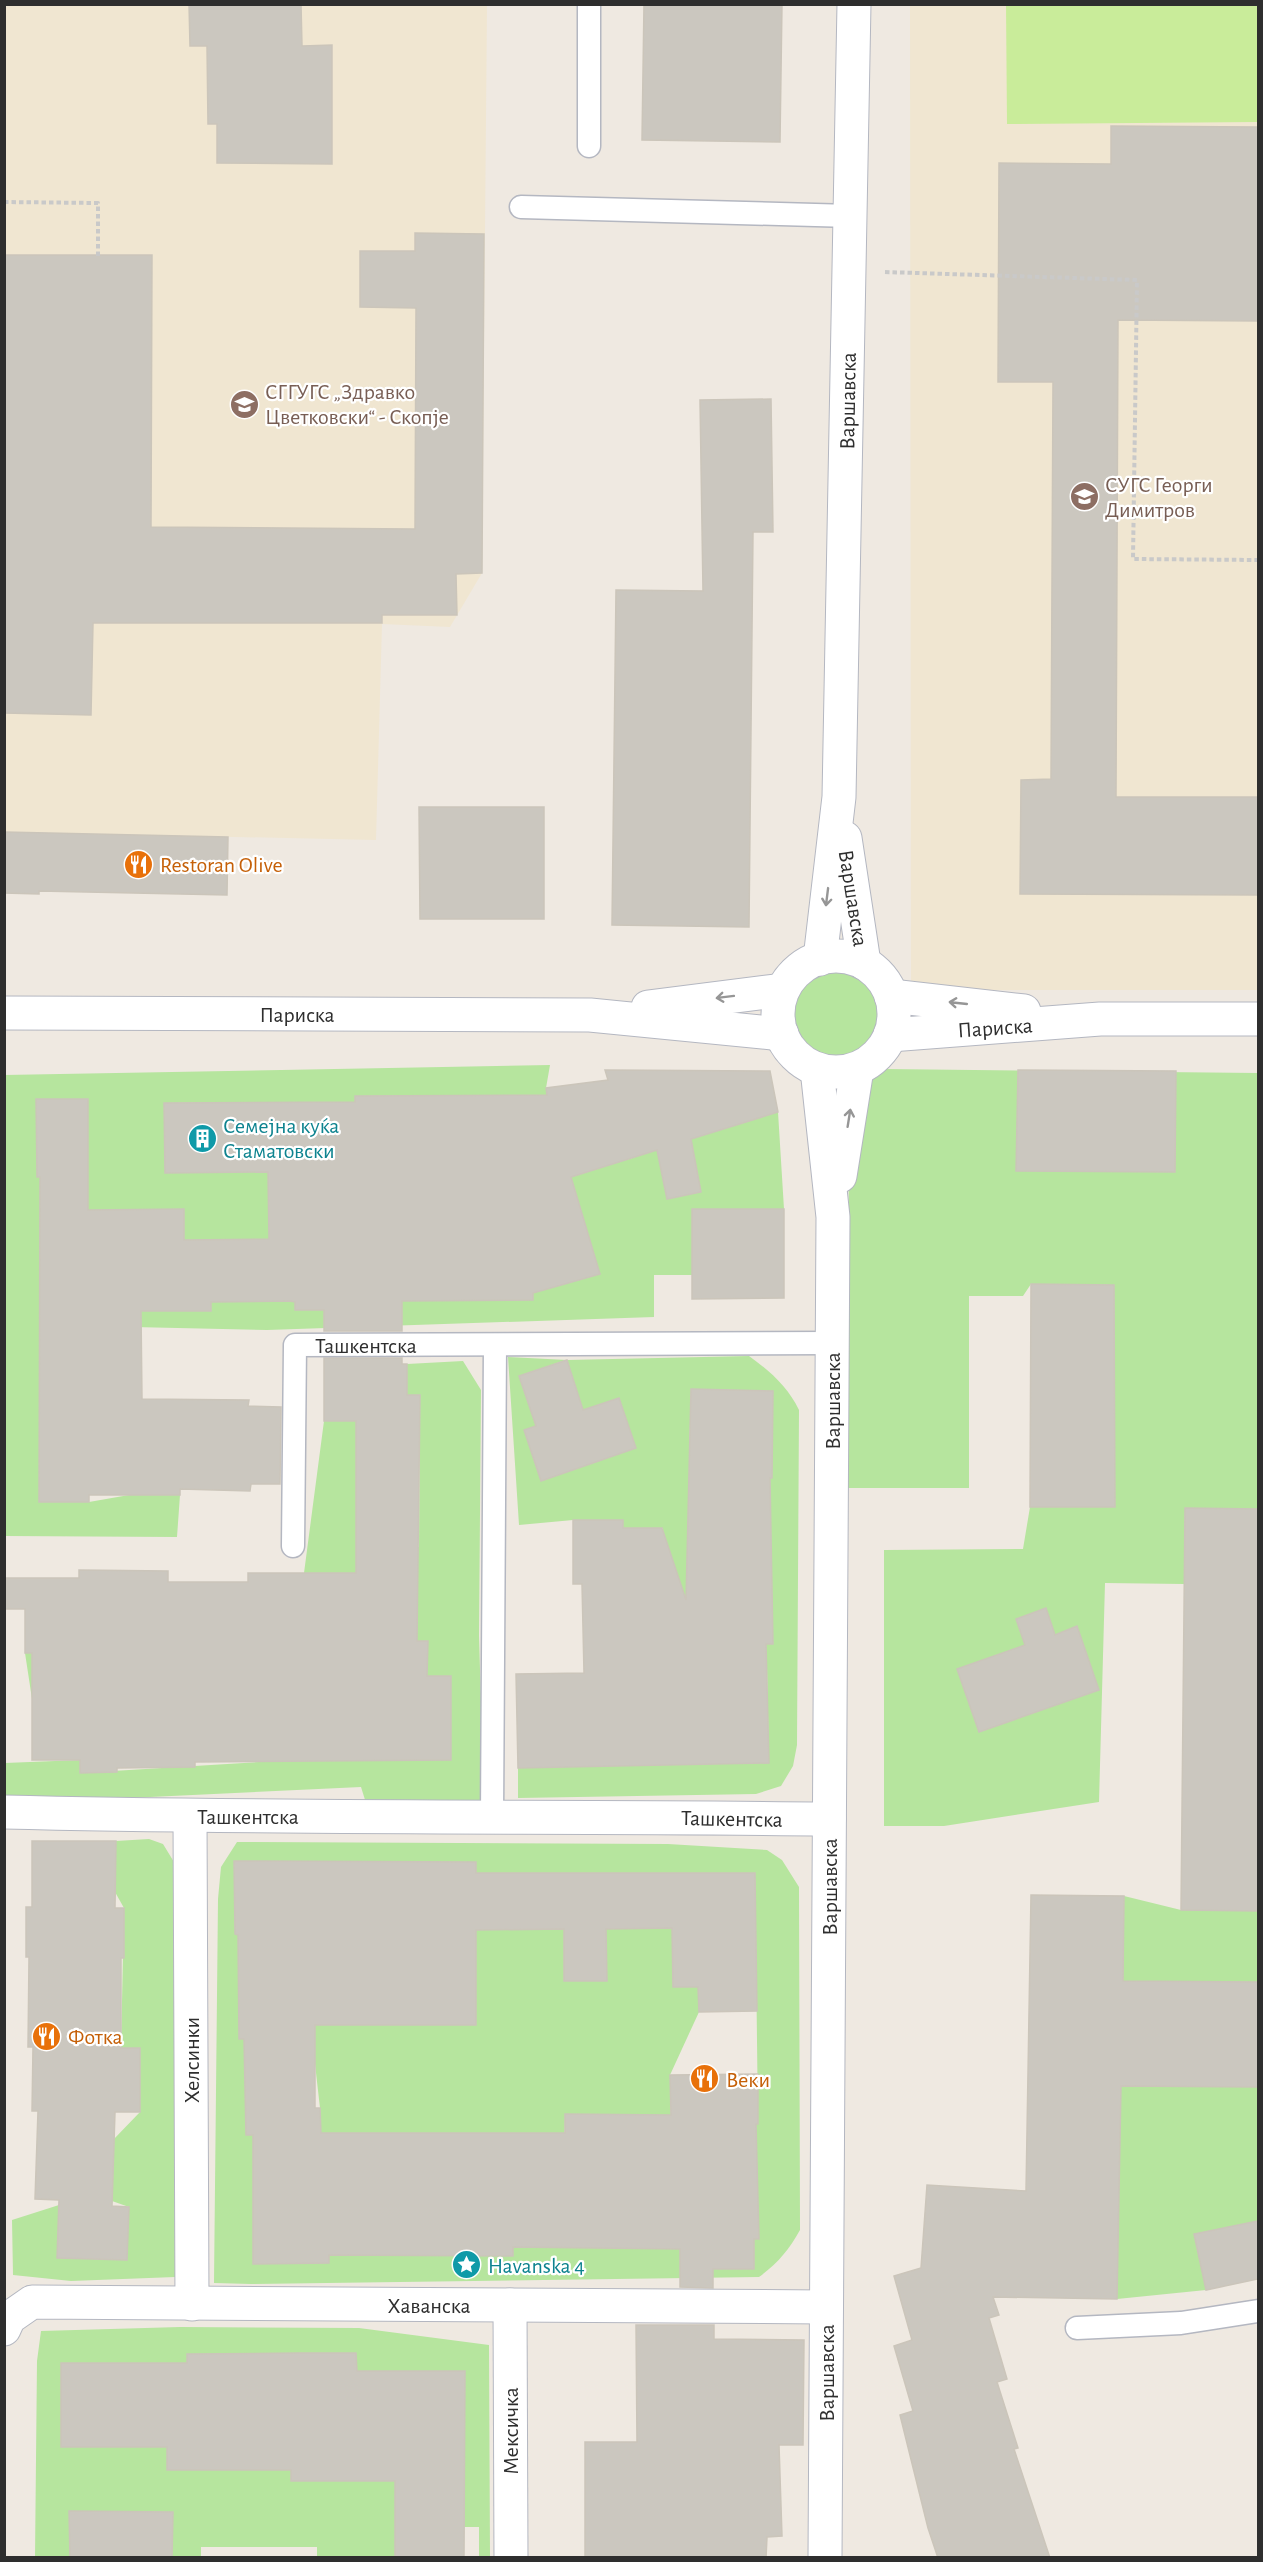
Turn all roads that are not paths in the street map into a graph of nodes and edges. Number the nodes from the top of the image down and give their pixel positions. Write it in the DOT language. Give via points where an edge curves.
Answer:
graph roads {
  1 [pos="590,4"];
  2 [pos="854,4"];
  3 [pos="589,146"];
  4 [pos="520,207"];
  5 [pos="851,216"];
  6 [pos="838,797"];
  7 [pos="819,959"];
  8 [pos="864,963"];
  9 [pos="783,990"];
  10 [pos="891,996"];
  11 [pos="4,1013"];
  12 [pos="590,1015"];
  13 [pos="1100,1019"];
  14 [pos="1258,1019"];
  15 [pos="782,1034"];
  16 [pos="890,1035"];
  17 [pos="817,1069"];
  18 [pos="857,1069"];
  19 [pos="833,1217"];
  20 [pos="832,1343"];
  21 [pos="495,1345"];
  22 [pos="294,1546"];
  23 [pos="4,1812"];
  24 [pos="190,1816"];
  25 [pos="492,1816"];
  26 [pos="829,1819"];
  27 [pos="192,2304"];
  28 [pos="510,2305"];
  29 [pos="826,2307"];
  30 [pos="1258,2311"];
  31 [pos="1077,2328"];
  32 [pos="4,2329"];
  33 [pos="511,2558"];
  34 [pos="825,2558"];
  1 -- 3 [label="lane"];
  2 -- 5 [label="street, Варшавска"];
  4 -- 5 [label="lane"];
  5 -- 6 [label="street, Варшавска"];
  6 -- 7 [label="street, Варшавска, one-way"];
  6 -- 8 [label="street, Варшавска"];
  7 -- 8 [label="street" via="835,956"];
  7 -- 9 [label="street" via="802,967"];
  8 -- 10 [label="street" via="881,977"];
  9 -- 12 [label="street, Париска, one-way"];
  9 -- 15 [label="street" via="779,1004"];
  13 -- 10 [label="street, Париска, one-way"];
  10 -- 16 [label="street" via="894,1009"];
  11 -- 12 [label="street, Париска"];
  12 -- 15 [label="street, Париска"];
  13 -- 14 [label="street, Париска"];
  13 -- 16 [label="street, Париска"];
  15 -- 17 [label="street" via="795,1055"];
  16 -- 18 [label="street" via="877,1056"];
  17 -- 18 [label="street"];
  17 -- 19 [label="street, Варшавска"];
  19 -- 18 [label="street, Варшавска, one-way"];
  19 -- 20 [label="street, Варшавска"];
  20 -- 21 [label="lane, Ташкентска"];
  20 -- 26 [label="street, Варшавска"];
  21 -- 22 [label="lane, Ташкентска" via="295,1345"];
  21 -- 25 [label="lane"];
  23 -- 24 [label="street, Ташкентска"];
  24 -- 25 [label="street, Ташкентска"];
  24 -- 27 [label="street, Хелсинки"];
  25 -- 26 [label="street, Ташкентска"];
  26 -- 29 [label="street, Варшавска"];
  27 -- 28 [label="street, Хаванска"];
  27 -- 32 [label="street, Хаванска" via="32,2302 9,2318"];
  28 -- 29 [label="street, Хаванска"];
  28 -- 33 [label="street, Мексичка"];
  29 -- 34 [label="street, Варшавска"];
  30 -- 31 [label="lane" via="1181,2323"];
}
